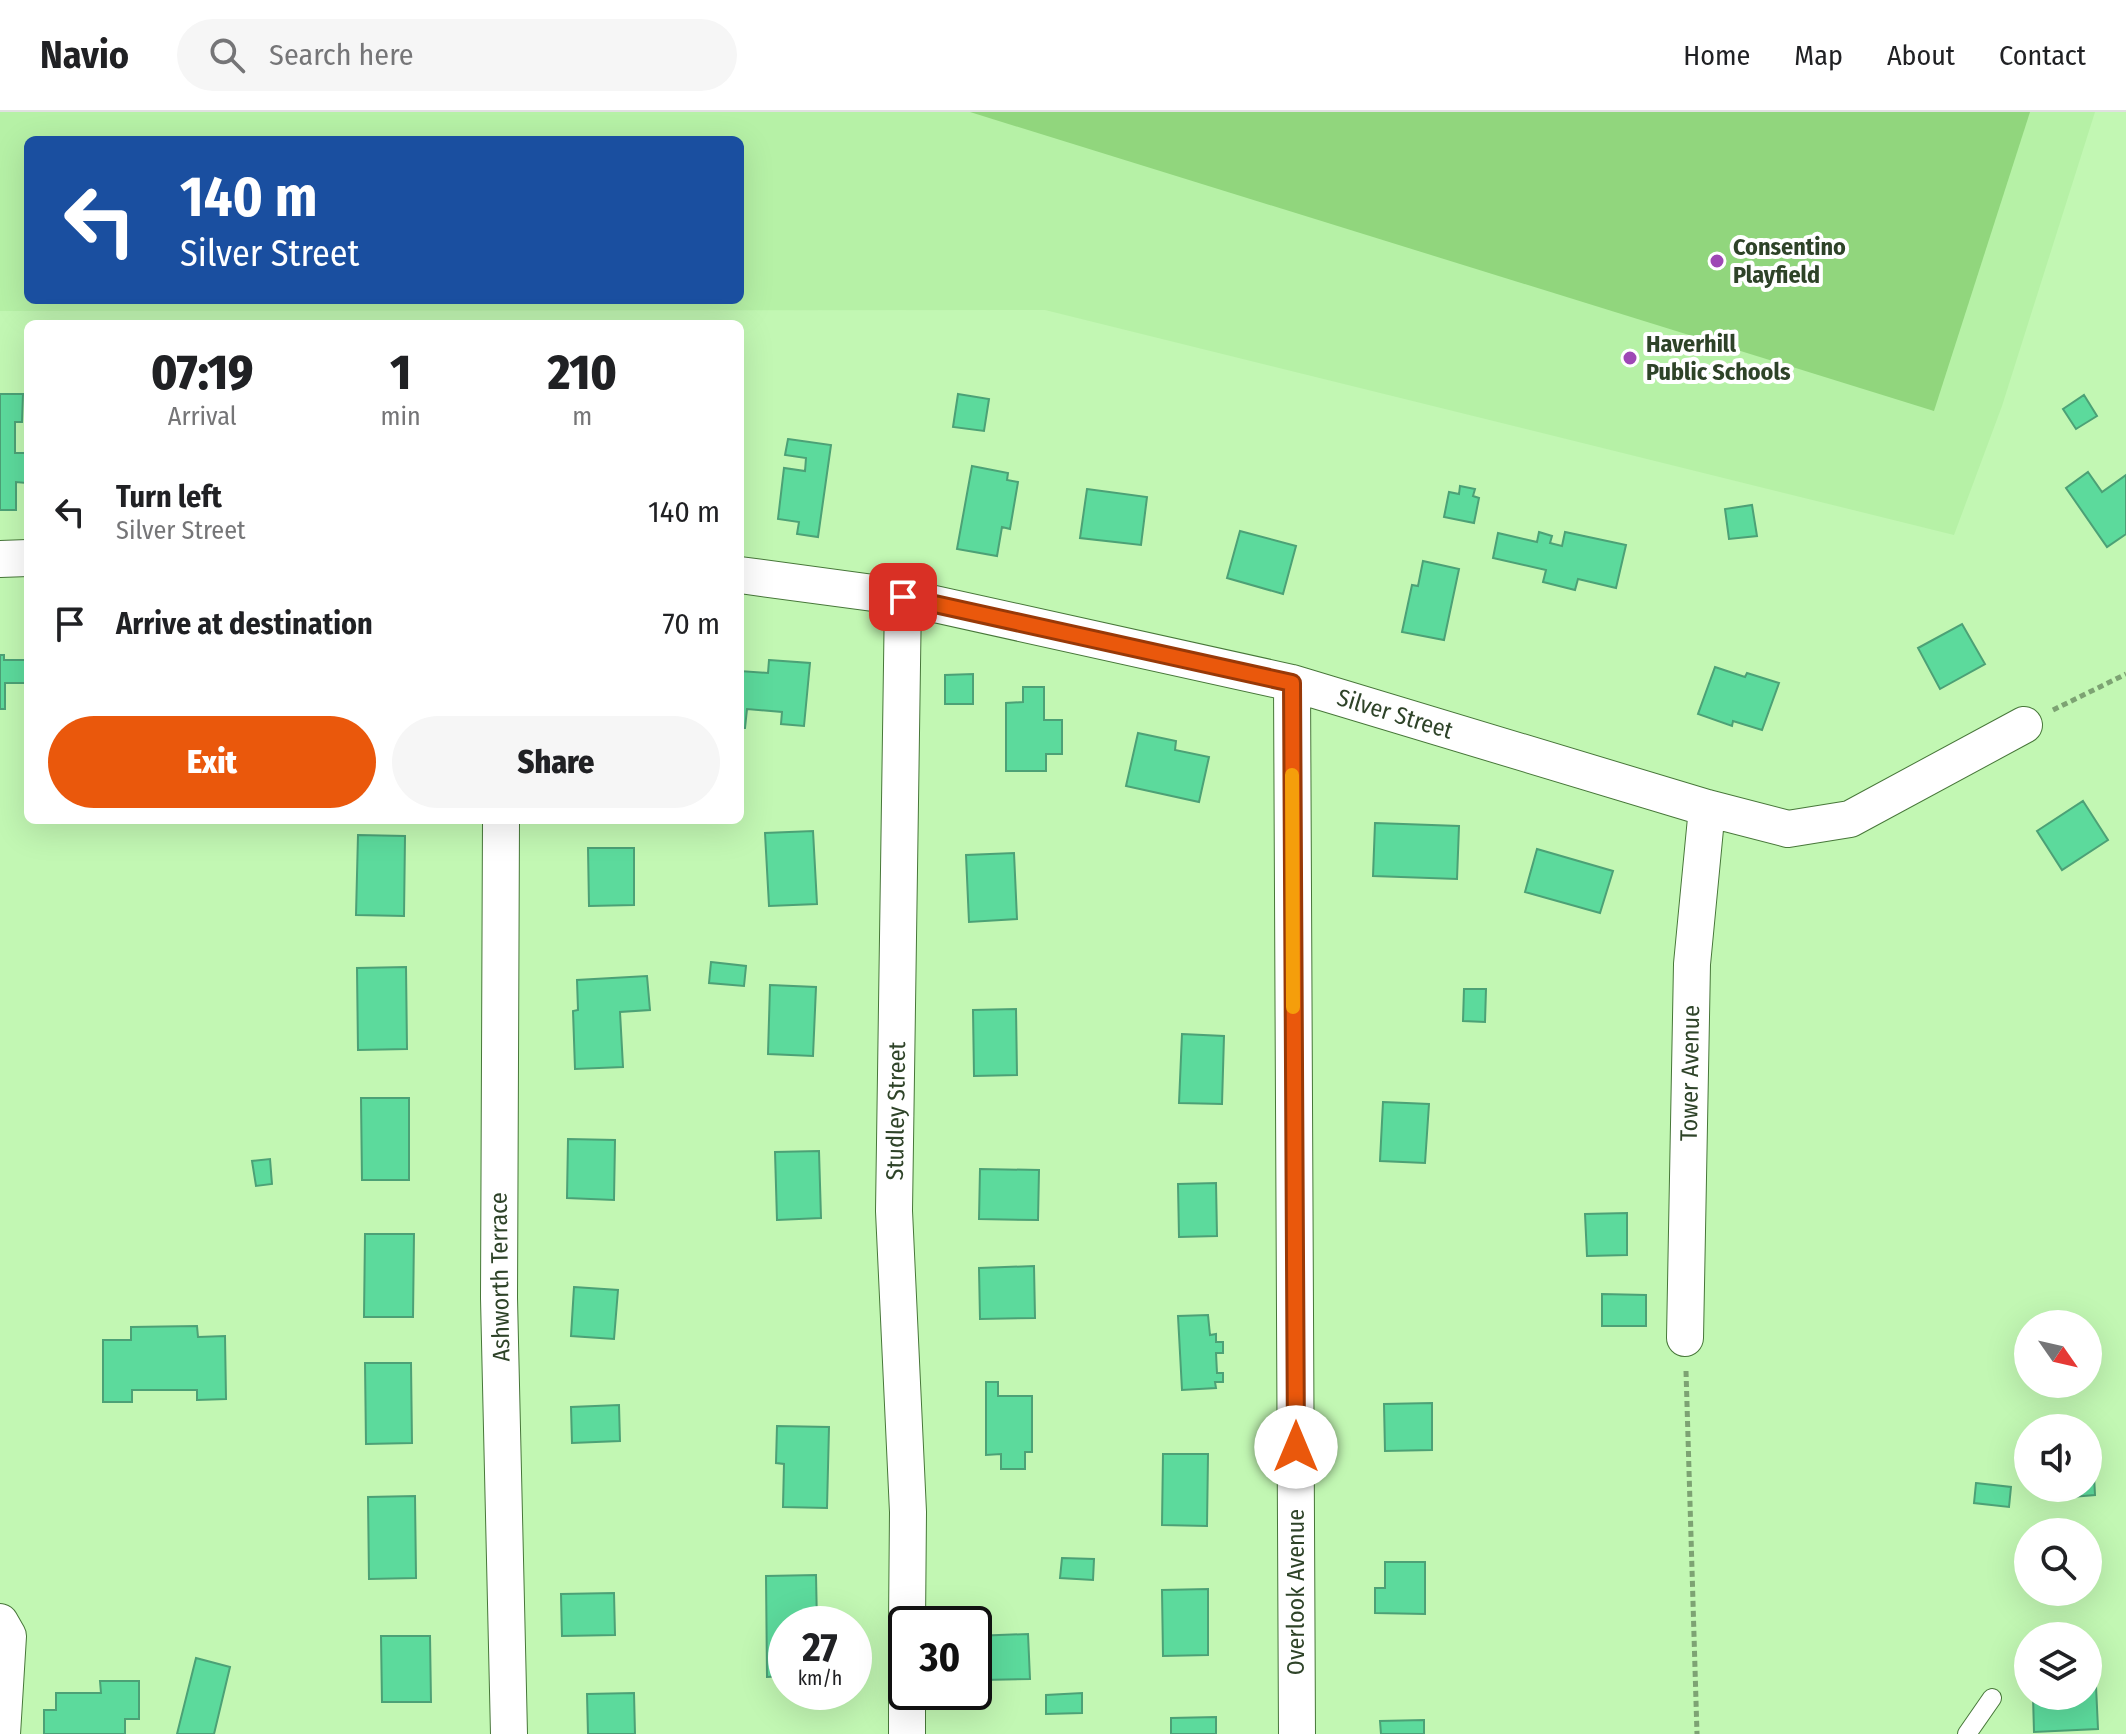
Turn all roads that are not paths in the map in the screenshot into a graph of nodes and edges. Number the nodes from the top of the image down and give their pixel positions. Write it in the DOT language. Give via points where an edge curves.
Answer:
graph roads {
  1 [pos="24,558"];
  2 [pos="0,559"];
  3 [pos="744,576"];
  4 [pos="903,597"];
  5 [pos="1292,683"];
  6 [pos="2024,725"];
  7 [pos="1707,808"];
  8 [pos="501,824"];
  9 [pos="1685,1338"];
  10 [pos="907,1606"];
  11 [pos="0,1622"];
  12 [pos="1992,1698"];
  13 [pos="907,1710"];
  14 [pos="2,1734"];
  15 [pos="509,1734"];
  16 [pos="907,1734"];
  17 [pos="1297,1734"];
  18 [pos="1967,1734"];
  1 -- 2 [label="street"];
  3 -- 4 [label="street, Silver Street"];
  4 -- 5 [label="street, Silver Street"];
  4 -- 10 [label="street, Studley Street" via="894,1211"];
  5 -- 7 [label="street, Silver Street"];
  5 -- 17 [label="street, Overlook Avenue"];
  6 -- 7 [label="street, Silver Street" via="1850,819 1788,829"];
  7 -- 9 [label="street, Tower Avenue" via="1692,964"];
  8 -- 15 [label="street, Ashworth Terrace" via="499,1298"];
  11 -- 14 [label="street" via="8,1636"];
  12 -- 18 [label="lane"];
  13 -- 16 [label="street"];
}
